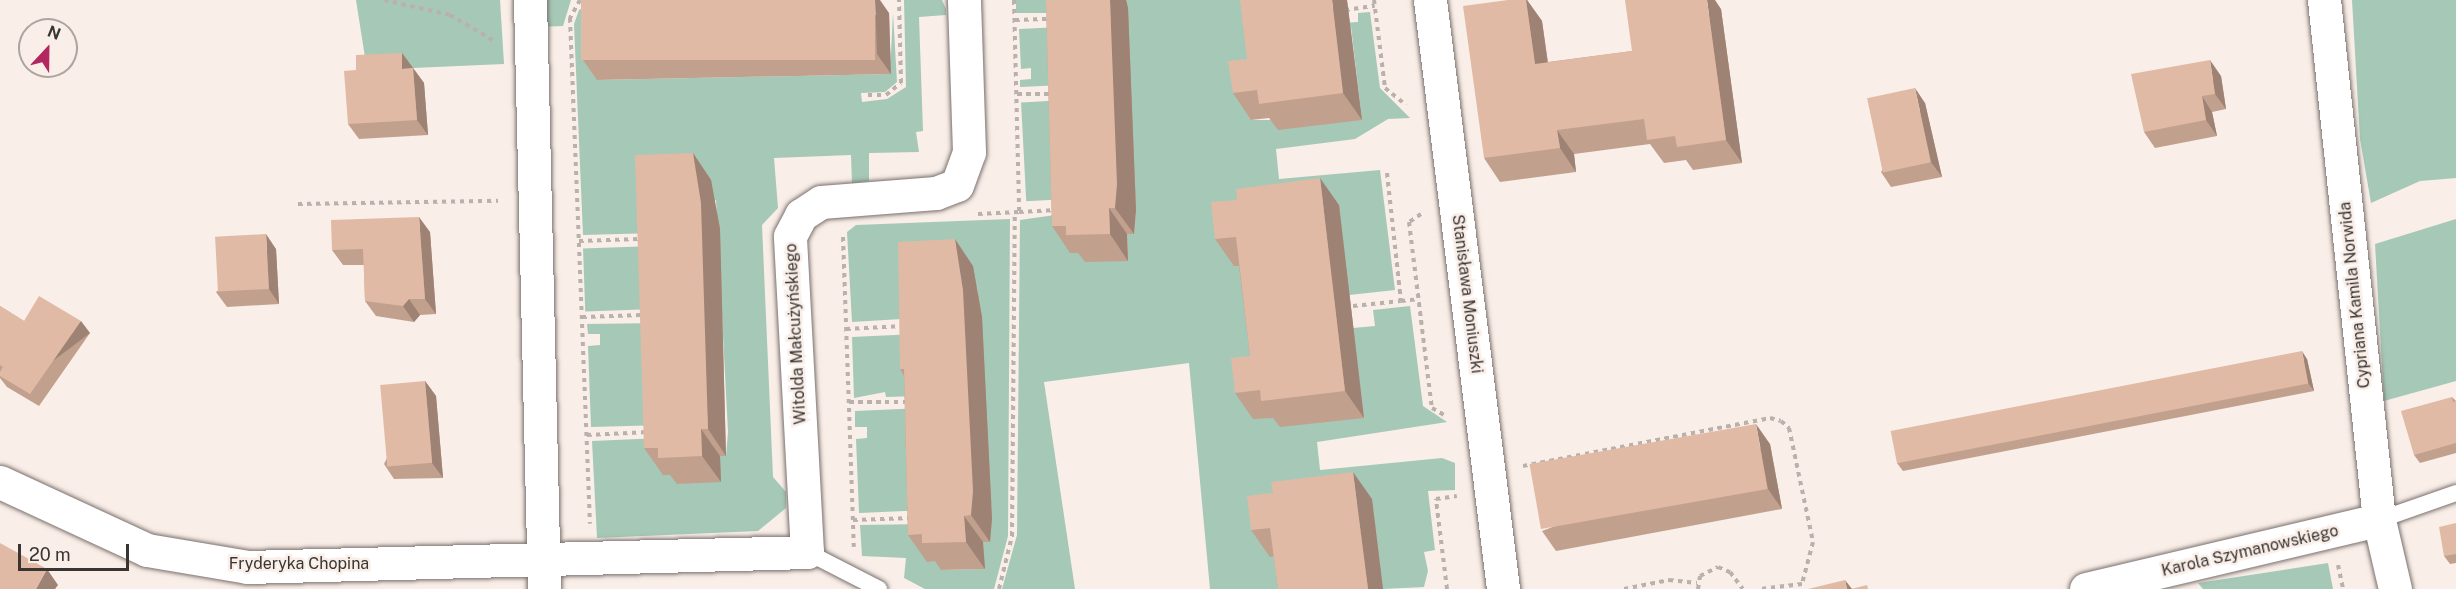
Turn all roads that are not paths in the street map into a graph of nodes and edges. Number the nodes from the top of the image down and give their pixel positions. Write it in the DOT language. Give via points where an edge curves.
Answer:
graph roads {
  1 [pos="530,0"];
  2 [pos="964,0"];
  3 [pos="1430,0"];
  4 [pos="2324,0"];
  5 [pos="0,482"];
  6 [pos="2456,493"];
  7 [pos="2379,520"];
  8 [pos="807,552"];
  9 [pos="544,574"];
  10 [pos="879,589"];
  11 [pos="1503,589"];
  12 [pos="2086,589"];
  13 [pos="2395,589"];
  1 -- 9 [label="street"];
  2 -- 8 [label="street, Witolda Małcużyńskiego" via="969,152 957,185 936,193 821,202 801,215 790,236"];
  3 -- 11 [label="street, Stanisława Moniuszki"];
  4 -- 7 [label="street, Cypriana Kamila Norwida"];
  5 -- 9 [label="street, Fryderyka Chopina" via="104,534 189,560 246,567"];
  6 -- 7 [label="lane"];
  7 -- 12 [label="street, Karola Szymanowskiego"];
  7 -- 13 [label="street, Cypriana Kamila Norwida"];
  8 -- 9 [label="street" via="592,558"];
  8 -- 10 [label="lane"];
}
